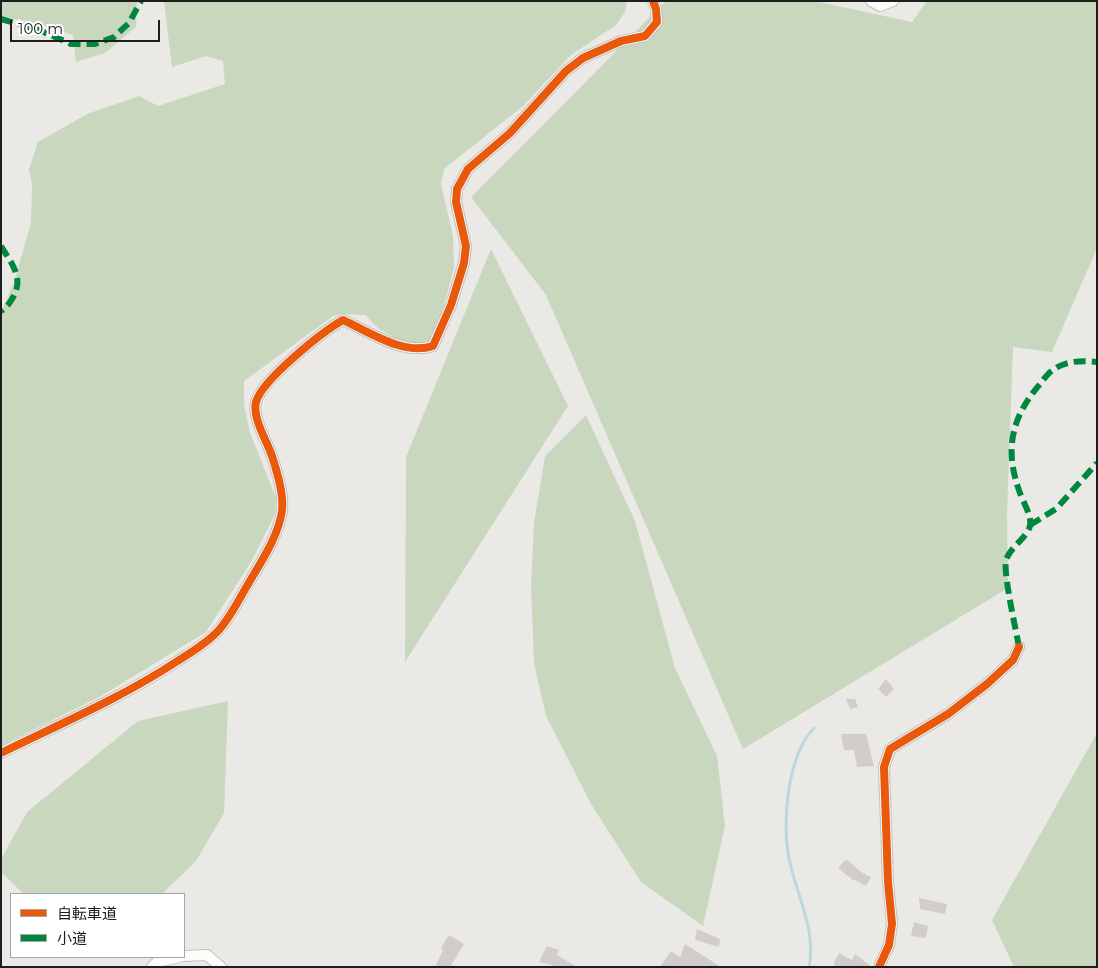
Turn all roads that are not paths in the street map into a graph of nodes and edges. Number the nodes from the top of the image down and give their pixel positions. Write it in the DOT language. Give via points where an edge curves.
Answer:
graph roads {
  1 [pos="653,1"];
  2 [pos="871,1"];
  3 [pos="893,1"];
  4 [pos="1019,647"];
  5 [pos="1,753"];
  6 [pos="185,956"];
  7 [pos="174,958"];
  8 [pos="152,967"];
  9 [pos="221,967"];
  10 [pos="879,967"];
  1 -- 5 [label="street" via="657,22 645,36 620,41 583,58 566,71 510,133 468,169 457,189 456,202 466,246 464,263 451,305 433,346 425,349 399,346 343,320 313,341 264,386 256,403 258,421 272,456 282,510 270,545 220,630 162,671 97,707"];
  2 -- 3 [label="street" via="880,6"];
  4 -- 10 [label="street" via="1013,660 987,684 948,714 890,749 884,767 892,924 889,945"];
  6 -- 9 [label="street" via="207,955"];
  7 -- 8 [label="street" via="157,962"];
}
